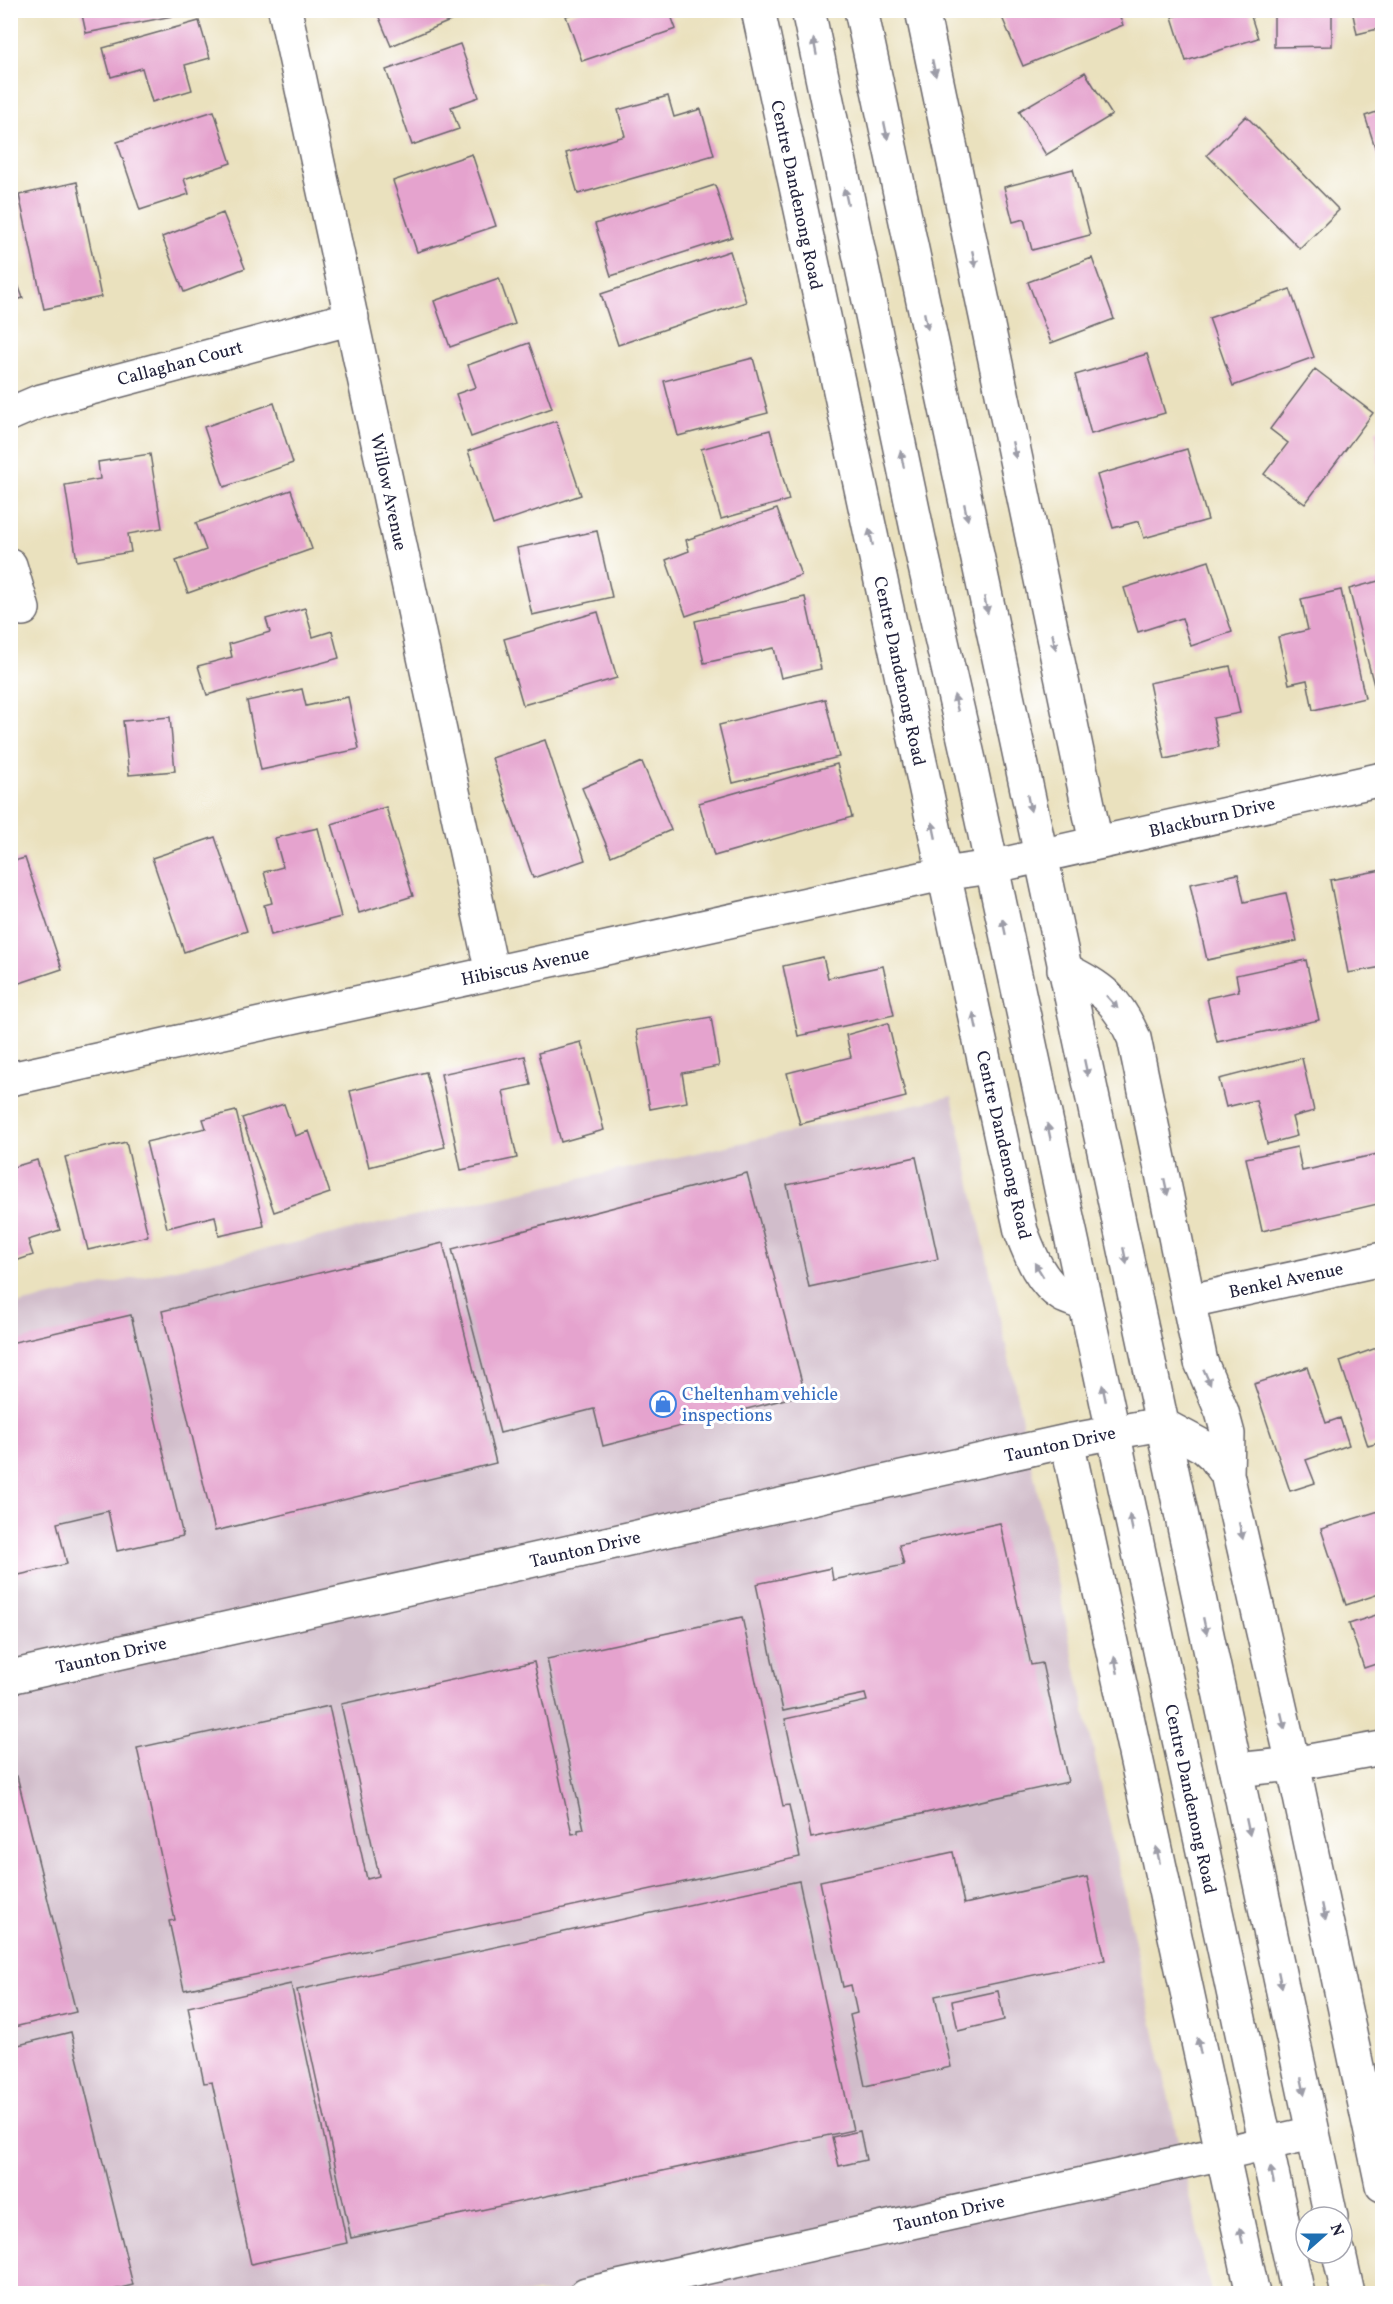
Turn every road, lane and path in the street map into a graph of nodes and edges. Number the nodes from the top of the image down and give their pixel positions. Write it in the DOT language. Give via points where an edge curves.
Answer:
graph roads {
  1 [pos="285,10"];
  2 [pos="758,10"];
  3 [pos="808,10"];
  4 [pos="861,10"];
  5 [pos="922,10"];
  6 [pos="352,318"];
  7 [pos="10,414"];
  8 [pos="10,565"];
  9 [pos="23,609"];
  10 [pos="1383,779"];
  11 [pos="1096,843"];
  12 [pos="1041,856"];
  13 [pos="991,867"];
  14 [pos="944,874"];
  15 [pos="1064,969"];
  16 [pos="492,973"];
  17 [pos="10,1079"];
  18 [pos="1383,1259"];
  19 [pos="1190,1301"];
  20 [pos="1085,1304"];
  21 [pos="1161,1424"];
  22 [pos="1112,1433"];
  23 [pos="1066,1441"];
  24 [pos="1227,1474"];
  25 [pos="10,1677"];
  26 [pos="1383,1748"];
  27 [pos="1293,1764"];
  28 [pos="1236,1770"];
  29 [pos="1313,2133"];
  30 [pos="1265,2143"];
  31 [pos="1222,2152"];
  32 [pos="1383,2185"];
  33 [pos="1328,2205"];
  34 [pos="1342,2265"];
  35 [pos="586,2294"];
  36 [pos="1253,2294"];
  37 [pos="1298,2294"];
  38 [pos="1348,2294"];
  1 -- 6 [label="street, Willow Avenue"];
  14 -- 2 [label="street, Centre Dandenong Road, one-way"];
  13 -- 3 [label="street, Centre Dandenong Road, one-way"];
  4 -- 12 [label="street, one-way"];
  5 -- 11 [label="street, one-way"];
  6 -- 7 [label="street, Callaghan Court" via="38,402"];
  6 -- 16 [label="street, Willow Avenue"];
  8 -- 9 [label="street"];
  10 -- 11 [label="street, Blackburn Drive"];
  11 -- 12 [label="street, Blackburn Drive"];
  12 -- 13 [label="street, Hibiscus Avenue"];
  12 -- 15 [label="street"];
  13 -- 14 [label="street, Hibiscus Avenue"];
  20 -- 13 [label="street, Centre Dandenong Road, one-way"];
  14 -- 16 [label="street, Hibiscus Avenue"];
  20 -- 14 [label="street, Centre Dandenong Road, one-way" via="1061,1294 1045,1280 1020,1231"];
  15 -- 19 [label="street, one-way" via="1112,999 1134,1038"];
  15 -- 21 [label="street, one-way"];
  16 -- 17 [label="street, Hibiscus Avenue"];
  18 -- 19 [label="street, Benkel Avenue"];
  19 -- 24 [label="street, one-way" via="1201,1362 1228,1434"];
  22 -- 20 [label="street, Centre Dandenong Road, one-way"];
  21 -- 22 [label="street, Taunton Drive"];
  21 -- 24 [label="street" via="1204,1448"];
  21 -- 28 [label="street, one-way"];
  22 -- 23 [label="street, Taunton Drive"];
  30 -- 22 [label="street, Centre Dandenong Road, one-way"];
  23 -- 25 [label="street, Taunton Drive"];
  31 -- 23 [label="street, one-way"];
  24 -- 27 [label="street, one-way"];
  26 -- 27 [label="street"];
  27 -- 28 [label="street"];
  27 -- 32 [label="street, one-way"];
  28 -- 29 [label="street, one-way"];
  29 -- 30 [label="street, Taunton Drive"];
  29 -- 33 [label="street"];
  30 -- 31 [label="street, Taunton Drive"];
  37 -- 30 [label="street, Centre Dandenong Road, one-way"];
  31 -- 35 [label="street, Taunton Drive"];
  36 -- 31 [label="street, one-way"];
  34 -- 38 [label="street"];
}
